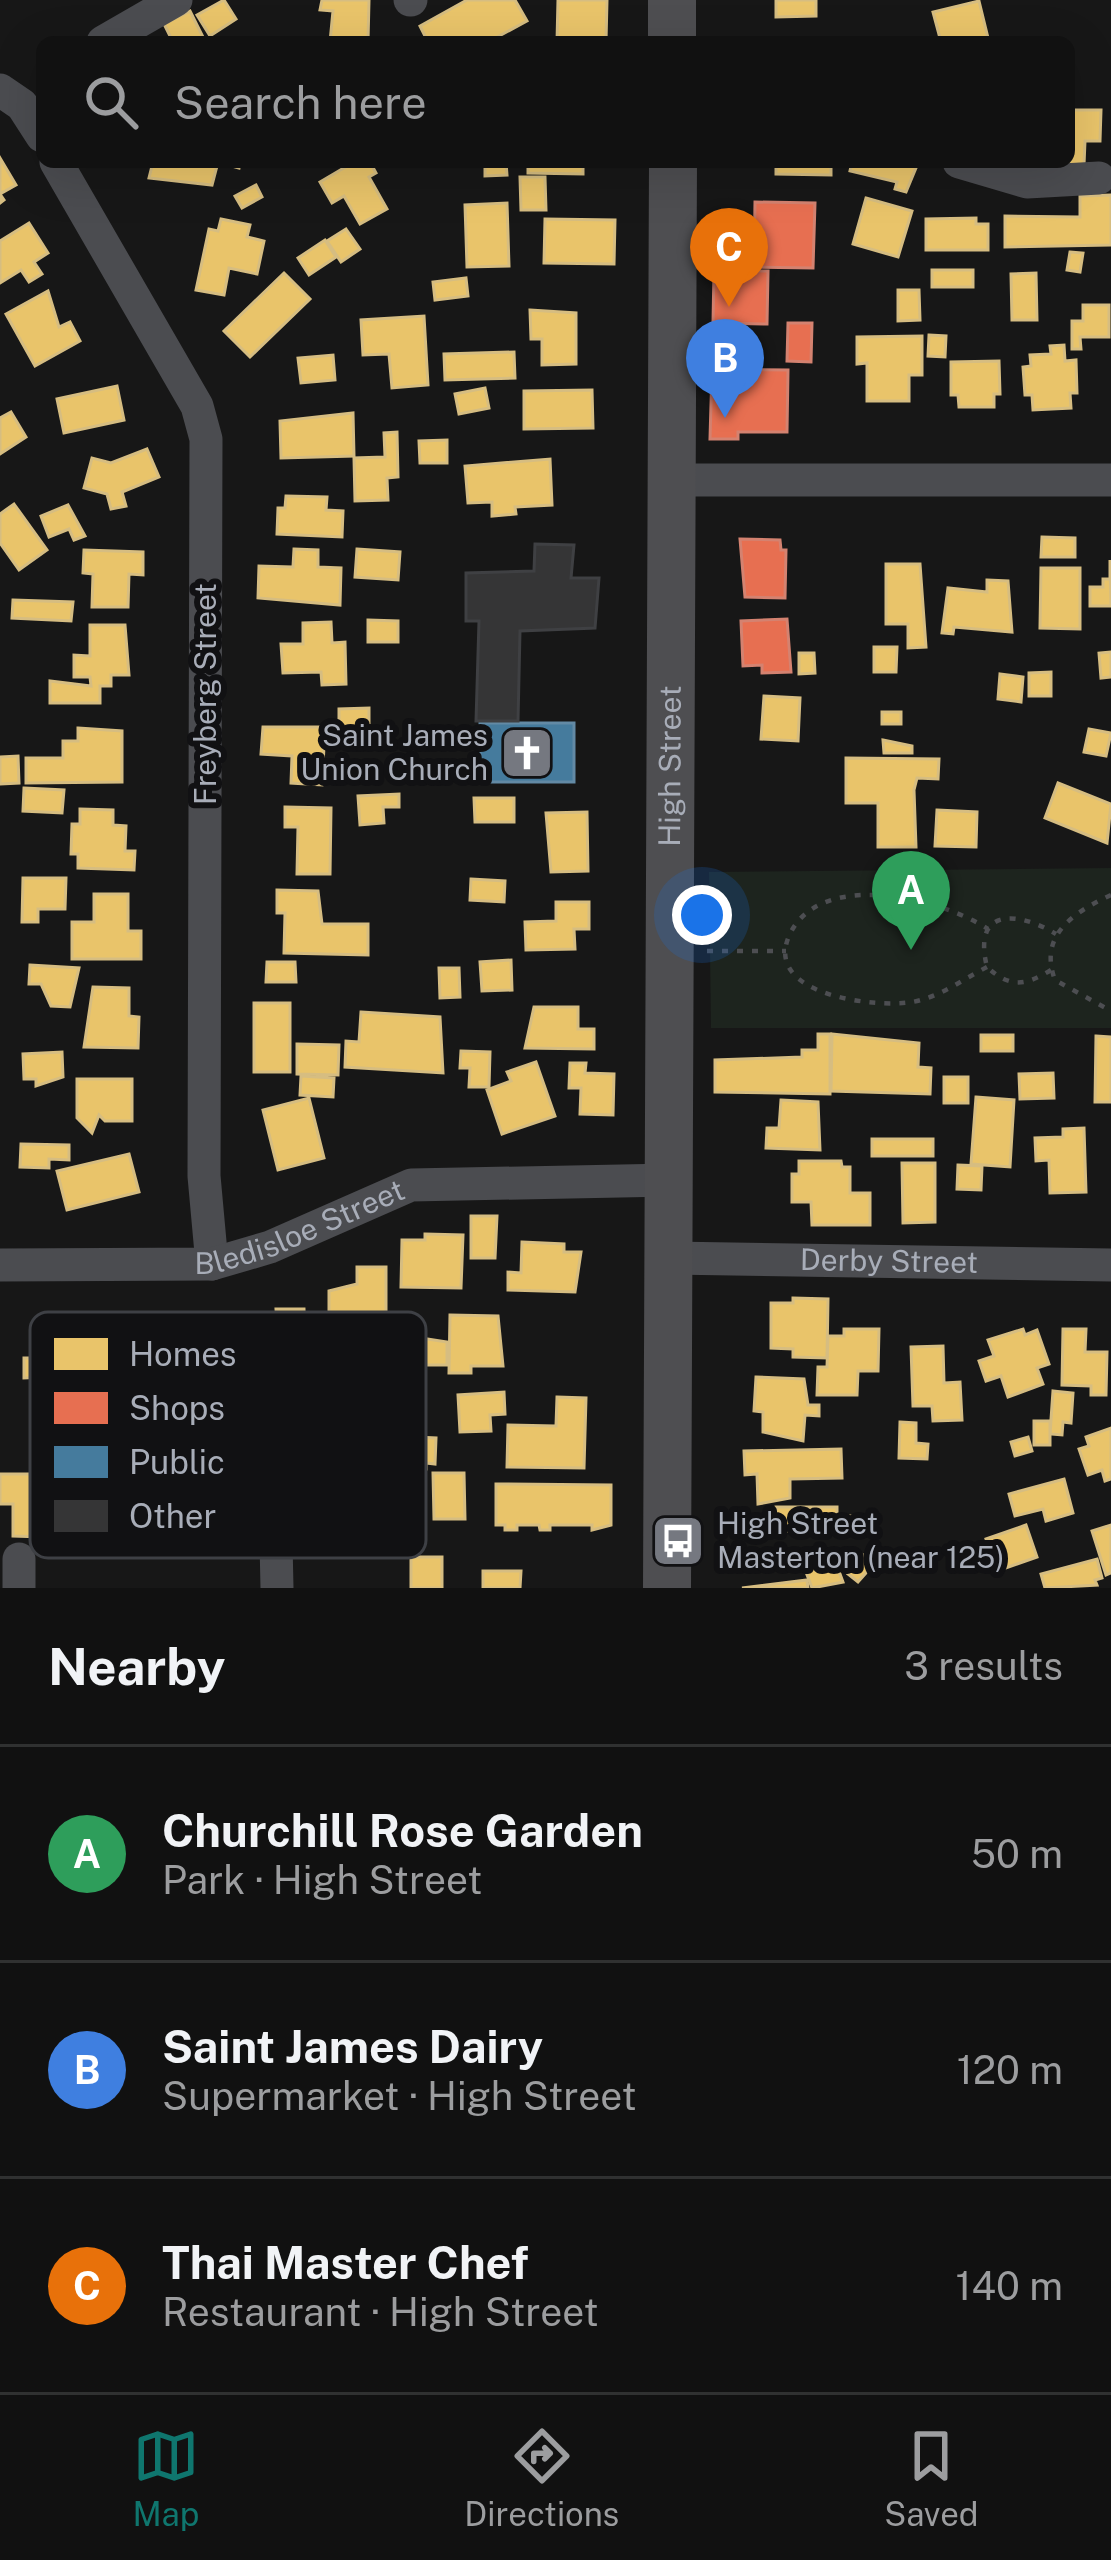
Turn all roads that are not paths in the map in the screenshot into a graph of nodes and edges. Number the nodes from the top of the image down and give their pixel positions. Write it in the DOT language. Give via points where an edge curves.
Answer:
graph roads {
  1 [pos="176,0"];
  2 [pos="672,0"];
  3 [pos="114,36"];
  4 [pos="672,36"];
  5 [pos="36,80"];
  6 [pos="6,93"];
  7 [pos="36,129"];
  8 [pos="59,168"];
  9 [pos="673,168"];
  10 [pos="979,168"];
  11 [pos="1100,178"];
  12 [pos="675,480"];
  13 [pos="1111,480"];
  14 [pos="671,1180"];
  15 [pos="670,1258"];
  16 [pos="212,1264"];
  17 [pos="1111,1264"];
  18 [pos="0,1265"];
  19 [pos="276,1558"];
  20 [pos="277,1588"];
  21 [pos="667,1588"];
  1 -- 3 [label="street"];
  2 -- 4 [label="highway"];
  5 -- 6 [label="street"];
  6 -- 7 [label="street"];
  8 -- 16 [label="street, Freyberg Street" via="196,406 206,439 204,1176"];
  9 -- 12 [label="highway, High Street"];
  10 -- 11 [label="street" via="1027,182"];
  12 -- 13 [label="street"];
  12 -- 14 [label="highway, High Street"];
  14 -- 15 [label="highway, High Street"];
  14 -- 16 [label="street, Bledisloe Street" via="411,1185"];
  15 -- 17 [label="street, Derby Street"];
  15 -- 21 [label="highway, High Street"];
  16 -- 18 [label="street, Bledisloe Street"];
  19 -- 20 [label="street"];
}
